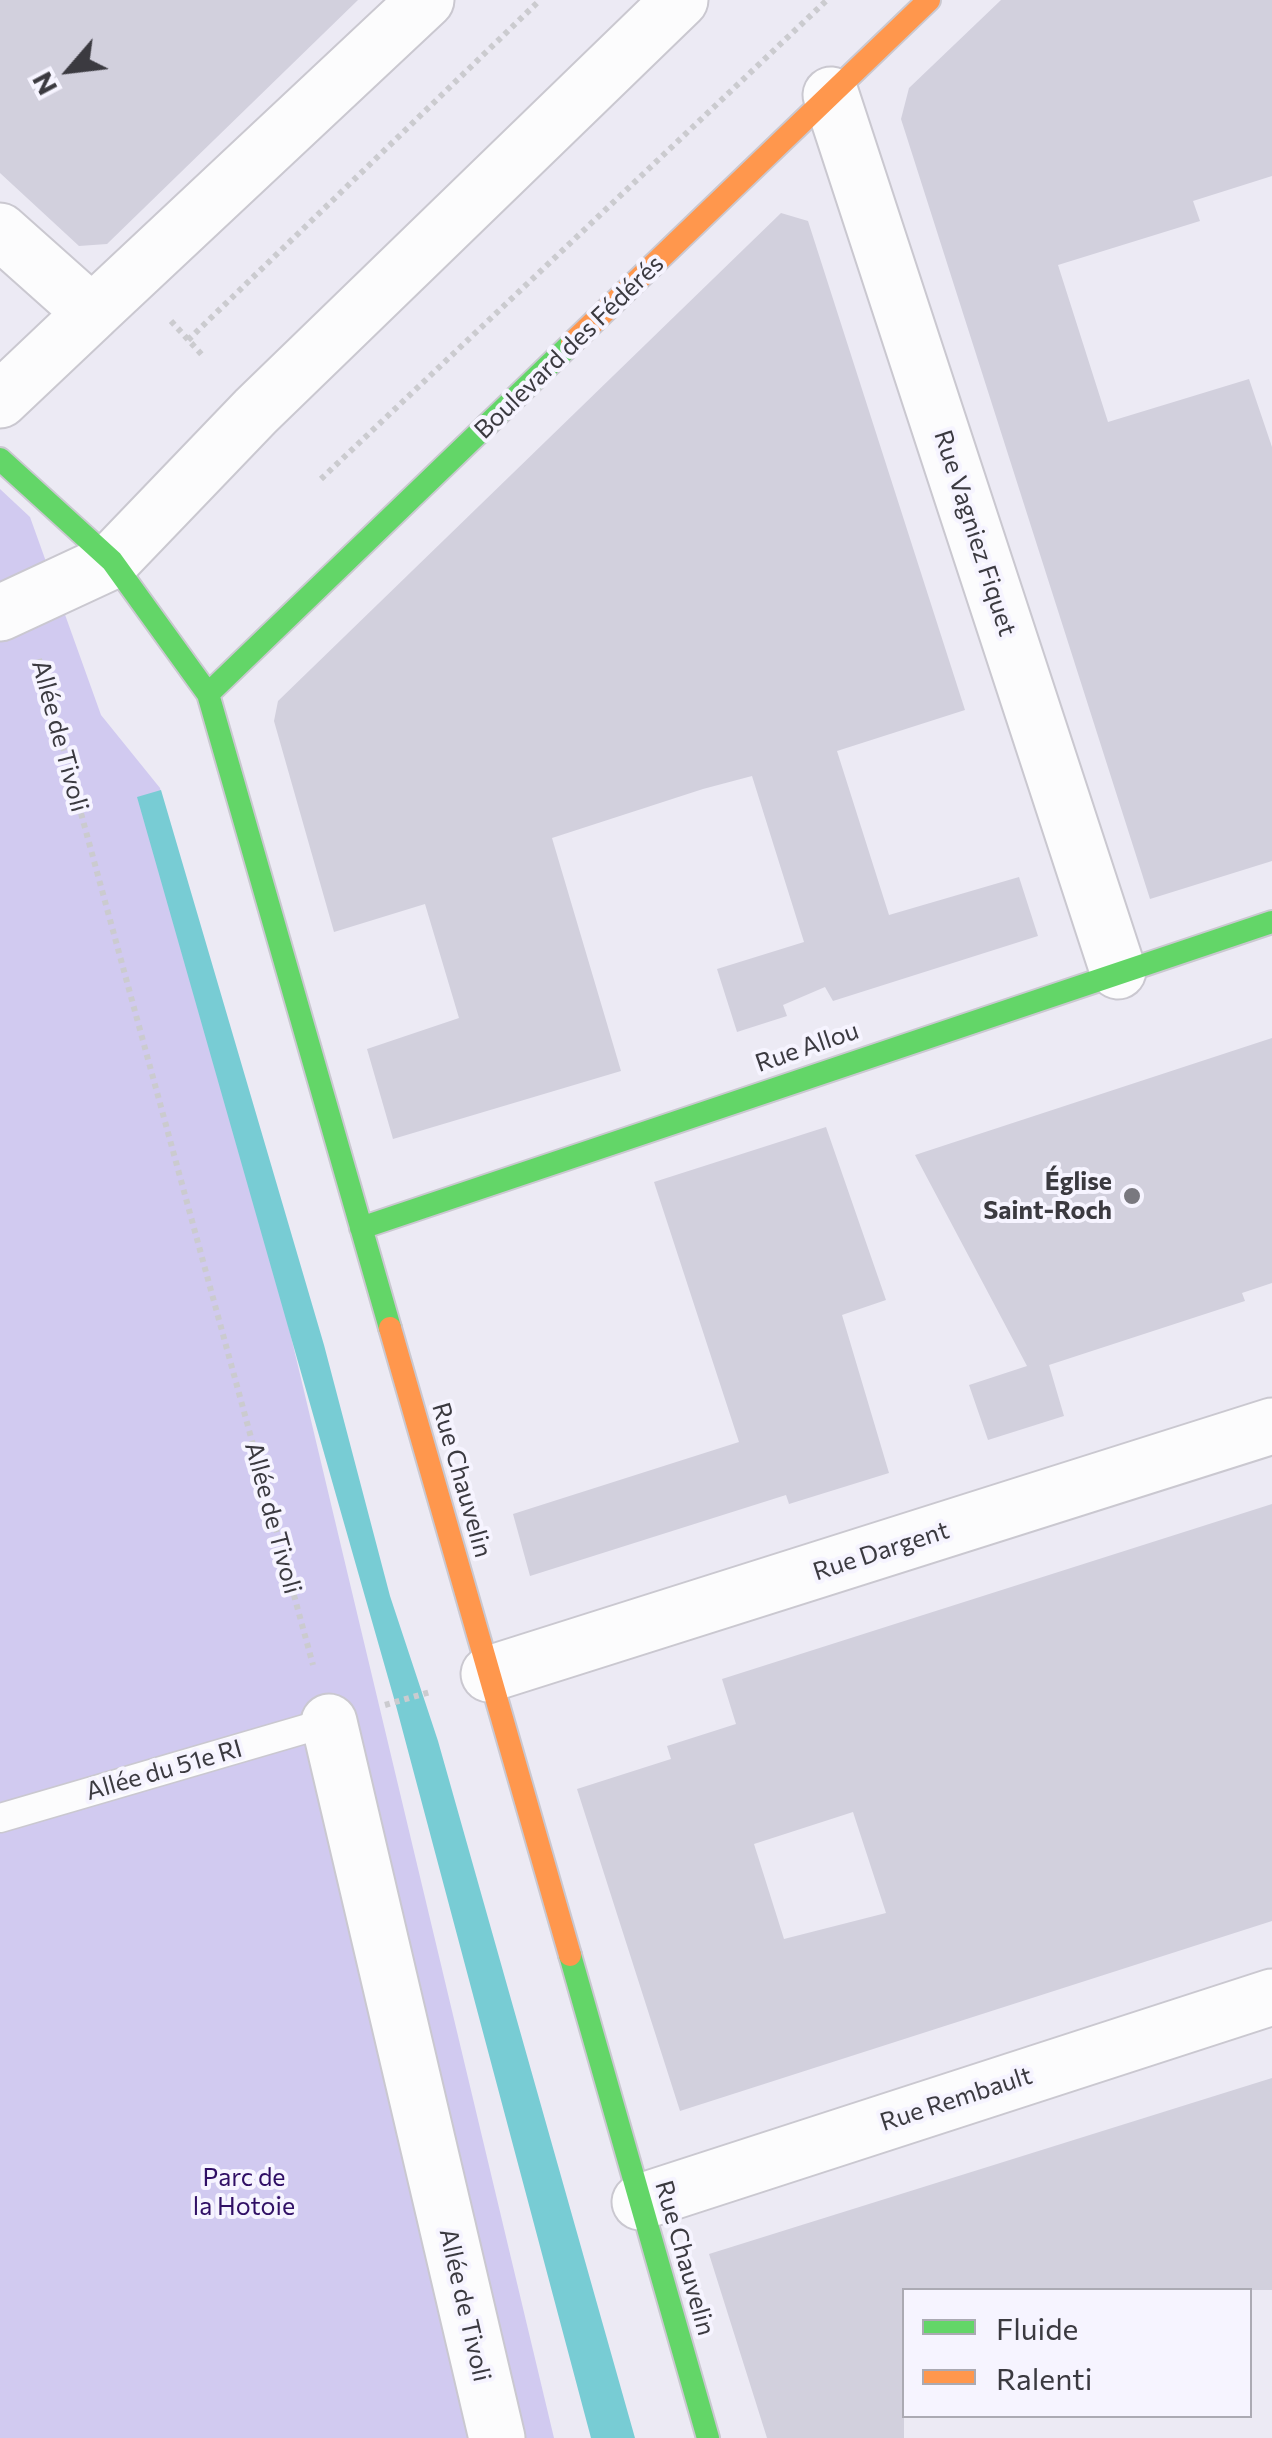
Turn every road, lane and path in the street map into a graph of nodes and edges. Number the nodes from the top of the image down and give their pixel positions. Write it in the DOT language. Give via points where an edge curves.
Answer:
graph roads {
  1 [pos="426,0"];
  2 [pos="540,0"];
  3 [pos="680,0"];
  4 [pos="827,0"];
  5 [pos="929,0"];
  6 [pos="831,95"];
  7 [pos="0,230"];
  8 [pos="92,313"];
  9 [pos="188,340"];
  10 [pos="0,400"];
  11 [pos="0,459"];
  12 [pos="321,479"];
  13 [pos="112,561"];
  14 [pos="12,608"];
  15 [pos="208,694"];
  16 [pos="1272,922"];
  17 [pos="1118,970"];
  18 [pos="361,1228"];
  19 [pos="1272,1426"];
  20 [pos="489,1674"];
  21 [pos="435,1691"];
  22 [pos="395,1702"];
  23 [pos="328,1722"];
  24 [pos="0,1818"];
  25 [pos="1272,1997"];
  26 [pos="640,2202"];
  27 [pos="496,2438"];
  28 [pos="708,2438"];
  1 -- 8 [label="street"];
  2 -- 9 [label="path"];
  3 -- 13 [label="street" via="256,411"];
  4 -- 12 [label="path"];
  5 -- 6 [label="street, Boulevard des Fédérés"];
  6 -- 15 [label="street, Boulevard des Fédérés"];
  6 -- 17 [label="street, Rue Vagniez Fiquet"];
  7 -- 8 [label="street"];
  8 -- 10 [label="street"];
  11 -- 13 [label="street, Rue Chauvelin"];
  13 -- 14 [label="street"];
  13 -- 15 [label="street, Rue Chauvelin"];
  14 -- 23 [label="path, Allée de Tivoli"];
  15 -- 18 [label="street, Rue Chauvelin"];
  16 -- 17 [label="street, Rue Allou"];
  17 -- 18 [label="street, Rue Allou"];
  18 -- 20 [label="street, Rue Chauvelin"];
  19 -- 20 [label="street, Rue Dargent"];
  20 -- 26 [label="street, Rue Chauvelin"];
  21 -- 22 [label="path"];
  23 -- 24 [label="lane, Allée du 51e RI"];
  23 -- 27 [label="street, Allée de Tivoli"];
  25 -- 26 [label="street, Rue Rembault"];
  26 -- 28 [label="street, Rue Chauvelin"];
}
